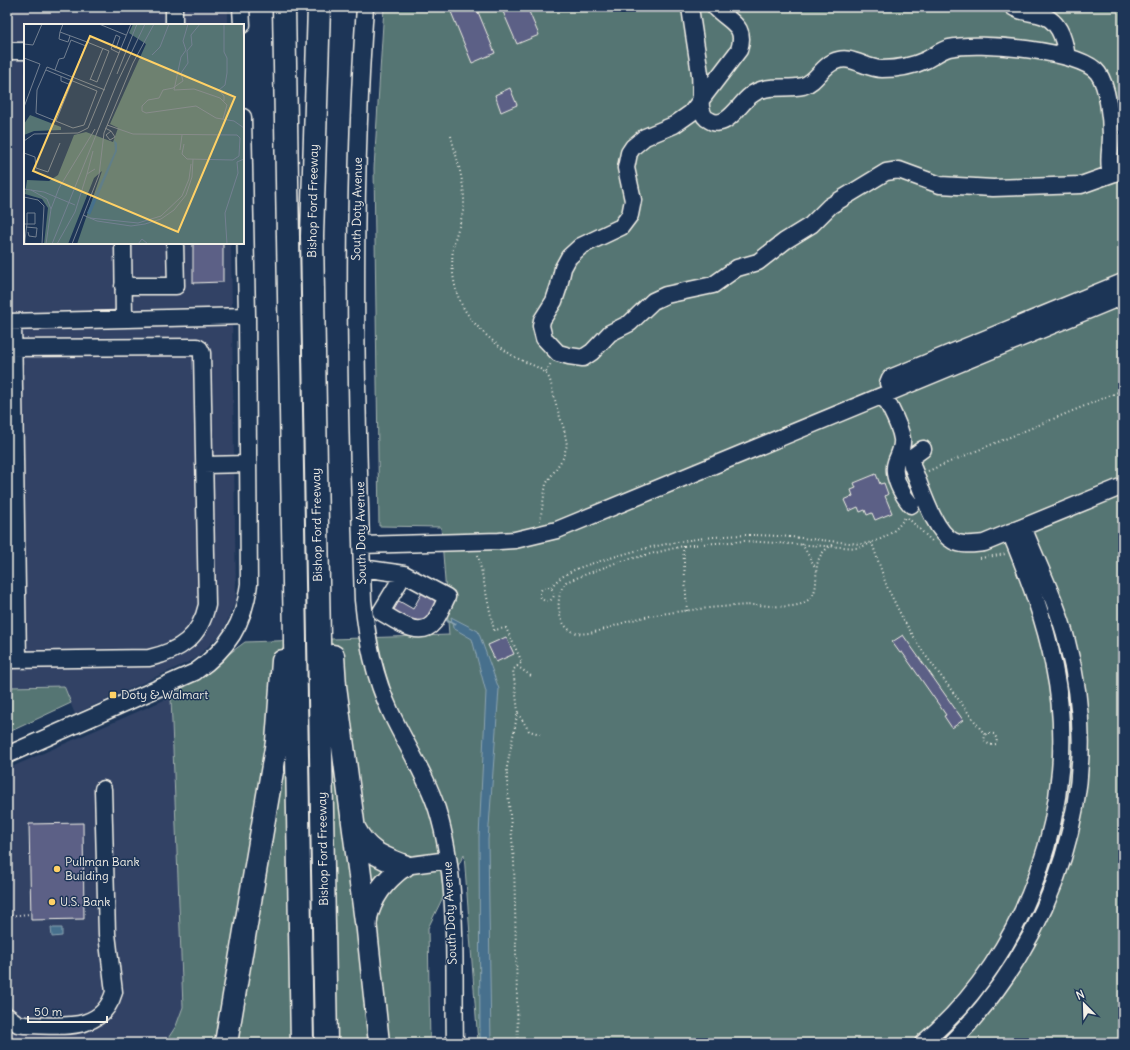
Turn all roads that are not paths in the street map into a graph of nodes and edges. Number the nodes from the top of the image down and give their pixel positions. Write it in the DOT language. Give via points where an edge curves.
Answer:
graph roads {
  1 [pos="174,7"];
  2 [pos="241,7"];
  3 [pos="284,7"];
  4 [pos="318,7"];
  5 [pos="365,7"];
  6 [pos="690,7"];
  7 [pos="716,7"];
  8 [pos="1013,7"];
  9 [pos="174,24"];
  10 [pos="242,24"];
  11 [pos="7,51"];
  12 [pos="24,51"];
  13 [pos="1067,57"];
  14 [pos="701,100"];
  15 [pos="244,167"];
  16 [pos="1117,172"];
  17 [pos="123,244"];
  18 [pos="175,244"];
  19 [pos="1123,282"];
  20 [pos="123,286"];
  21 [pos="1123,296"];
  22 [pos="247,316"];
  23 [pos="124,319"];
  24 [pos="10,322"];
  25 [pos="10,348"];
  26 [pos="10,381"];
  27 [pos="886,389"];
  28 [pos="923,449"];
  29 [pos="204,464"];
  30 [pos="248,464"];
  31 [pos="1123,486"];
  32 [pos="911,505"];
  33 [pos="316,521"];
  34 [pos="1016,529"];
  35 [pos="361,545"];
  36 [pos="362,568"];
  37 [pos="404,574"];
  38 [pos="293,599"];
  39 [pos="12,660"];
  40 [pos="7,755"];
  41 [pos="103,789"];
  42 [pos="354,827"];
  43 [pos="1050,832"];
  44 [pos="1068,836"];
  45 [pos="448,860"];
  46 [pos="404,866"];
  47 [pos="366,921"];
  48 [pos="7,1016"];
  49 [pos="931,1041"];
  50 [pos="226,1043"];
  51 [pos="302,1043"];
  52 [pos="326,1043"];
  53 [pos="379,1043"];
  54 [pos="455,1043"];
  55 [pos="951,1043"];
  1 -- 9 [label="street"];
  2 -- 10 [label="street"];
  3 -- 38 [label="highway, Bishop Ford Freeway"];
  4 -- 33 [label="highway, Bishop Ford Freeway" via="312,236"];
  5 -- 35 [label="street, South Doty Avenue" via="361,61 356,273"];
  6 -- 14 [label="street"];
  7 -- 14 [label="street" via="736,25 742,34 741,42 734,58"];
  8 -- 13 [label="street" via="1020,11 1041,14 1053,22 1062,36"];
  11 -- 12 [label="street"];
  13 -- 14 [label="street" via="1028,48 965,46 949,48 918,63 895,68 873,68 844,59 832,63 804,86 764,88 754,93 729,118 720,122 711,122 707,119 701,107"];
  13 -- 16 [label="street" via="1094,69 1103,82 1111,135 1108,160"];
  14 -- 16 [label="street" via="683,120 645,137 634,146 629,153 626,168 633,200 630,216 621,227 581,246 565,262 556,294 541,326 544,338 558,352 583,358 610,333 630,323 653,301 666,295 713,285 738,268 758,262 811,224 830,206 886,172 899,170 940,185 992,188 1081,185"];
  15 -- 22 [label="street"];
  17 -- 20 [label="street"];
  18 -- 20 [label="street" via="176,286"];
  19 -- 27 [label="street" via="890,378"];
  20 -- 23 [label="street"];
  21 -- 27 [label="street"];
  22 -- 23 [label="street"];
  22 -- 30 [label="street"];
  23 -- 24 [label="street"];
  24 -- 25 [label="street"];
  25 -- 26 [label="street"];
  25 -- 29 [label="street" via="199,347 202,353"];
  26 -- 39 [label="street"];
  27 -- 32 [label="street" via="902,440 902,448 895,464 896,475"];
  27 -- 35 [label="street" via="579,522 536,536 516,540"];
  28 -- 34 [label="street" via="912,457 911,462 943,533 954,541 968,545 984,543"];
  29 -- 30 [label="street"];
  29 -- 39 [label="street" via="207,605 204,619 195,634 177,648 150,658"];
  30 -- 40 [label="street" via="249,584 245,611 227,644 206,664 180,679"];
  31 -- 34 [label="street"];
  33 -- 42 [label="highway" via="330,607 335,686"];
  33 -- 52 [label="highway, Bishop Ford Freeway"];
  34 -- 43 [label="street" via="1055,667 1059,700 1062,735 1060,768"];
  34 -- 44 [label="street" via="1058,613 1068,642 1076,685 1080,727 1079,779"];
  35 -- 36 [label="street, South Doty Avenue"];
  36 -- 37 [label="street"];
  36 -- 45 [label="street, South Doty Avenue" via="363,600 373,666 392,714 425,778 445,838"];
  38 -- 50 [label="highway" via="284,636 277,742"];
  38 -- 51 [label="highway, Bishop Ford Freeway"];
  41 -- 48 [label="street" via="107,934 114,992 111,1000 93,1020 77,1026 18,1024"];
  42 -- 46 [label="highway" via="360,841 369,849"];
  42 -- 47 [label="highway"];
  43 -- 44 [label="street"];
  43 -- 49 [label="street" via="1041,865 1019,919 975,988"];
  44 -- 55 [label="street" via="1056,879 1032,935 1002,984"];
  45 -- 46 [label="street"];
  45 -- 54 [label="street, South Doty Avenue" via="452,898"];
  46 -- 47 [label="main road" via="381,887"];
  47 -- 53 [label="main road"];
}
